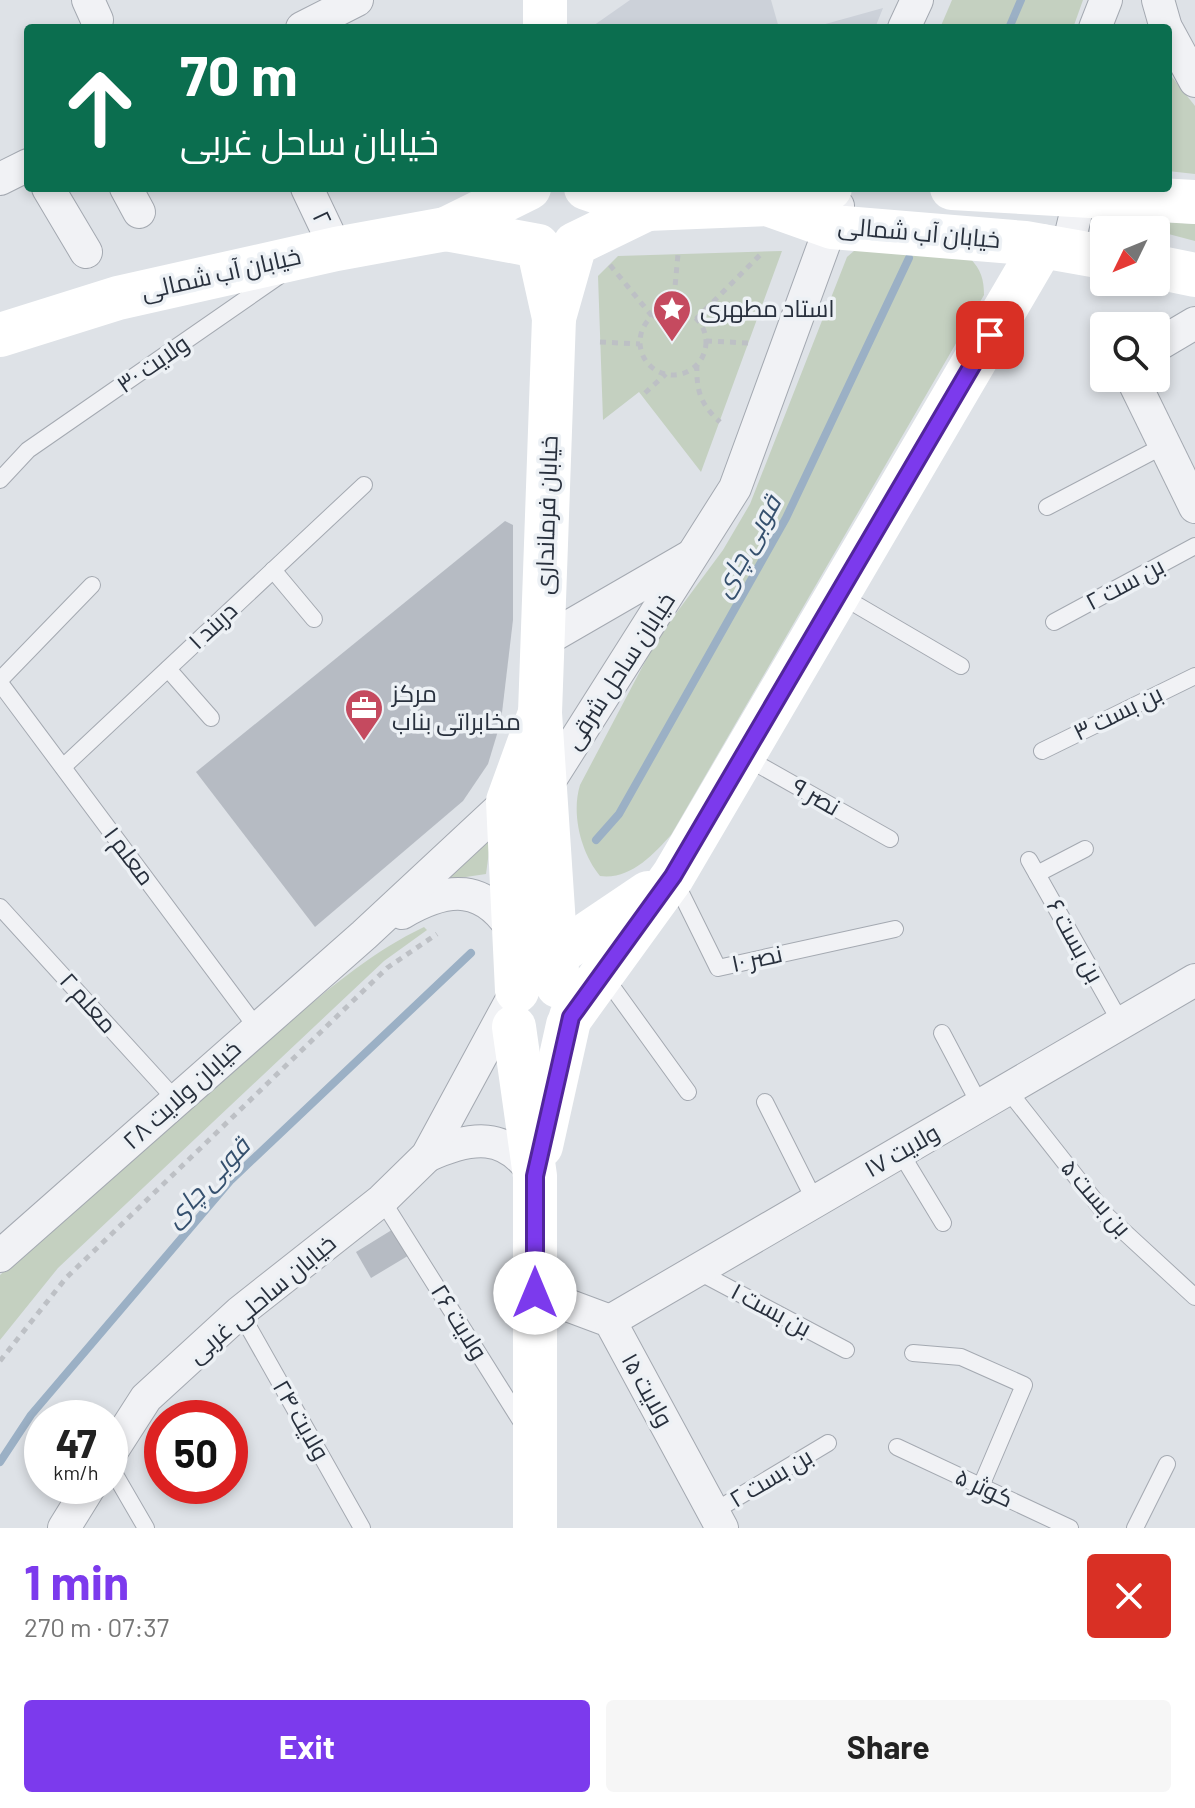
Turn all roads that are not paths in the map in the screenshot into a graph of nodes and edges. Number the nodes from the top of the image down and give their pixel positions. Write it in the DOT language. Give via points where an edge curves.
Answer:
graph roads {
  1 [pos="357,0"];
  2 [pos="917,0"];
  3 [pos="1106,0"];
  4 [pos="1145,0"];
  5 [pos="1158,0"];
  6 [pos="310,24"];
  7 [pos="906,24"];
  8 [pos="1097,24"];
  9 [pos="1139,24"];
  10 [pos="1165,24"];
  11 [pos="1172,39"];
  12 [pos="1195,81"];
  13 [pos="24,167"];
  14 [pos="0,179"];
  15 [pos="50,192"];
  16 [pos="308,192"];
  17 [pos="522,192"];
  18 [pos="527,192"];
  19 [pos="582,192"];
  20 [pos="598,192"];
  21 [pos="1059,192"];
  22 [pos="1059,192"];
  23 [pos="1071,192"];
  24 [pos="835,201"];
  25 [pos="1195,202"];
  26 [pos="647,209"];
  27 [pos="446,229"];
  28 [pos="1060,249"];
  29 [pos="324,251"];
  30 [pos="86,252"];
  31 [pos="574,252"];
  32 [pos="1170,270"];
  33 [pos="1195,275"];
  34 [pos="1195,323"];
  35 [pos="0,335"];
  36 [pos="1170,338"];
  37 [pos="1139,392"];
  38 [pos="1165,445"];
  39 [pos="0,480"];
  40 [pos="364,485"];
  41 [pos="1047,507"];
  42 [pos="1195,507"];
  43 [pos="1195,546"];
  44 [pos="695,554"];
  45 [pos="273,570"];
  46 [pos="92,585"];
  47 [pos="838,594"];
  48 [pos="314,619"];
  49 [pos="1054,622"];
  50 [pos="542,642"];
  51 [pos="961,666"];
  52 [pos="168,669"];
  53 [pos="1195,676"];
  54 [pos="0,681"];
  55 [pos="211,718"];
  56 [pos="1042,751"];
  57 [pos="743,756"];
  58 [pos="63,767"];
  59 [pos="527,795"];
  60 [pos="890,839"];
  61 [pos="1085,849"];
  62 [pos="673,876"];
  63 [pos="0,907"];
  64 [pos="895,929"];
  65 [pos="515,934"];
  66 [pos="364,935"];
  67 [pos="603,974"];
  68 [pos="1195,980"];
  69 [pos="542,1000"];
  70 [pos="1121,1023"];
  71 [pos="257,1028"];
  72 [pos="942,1033"];
  73 [pos="1007,1089"];
  74 [pos="688,1092"];
  75 [pos="176,1100"];
  76 [pos="765,1102"];
  77 [pos="980,1105"];
  78 [pos="900,1152"];
  79 [pos="427,1156"];
  80 [pos="535,1176"];
  81 [pos="382,1200"];
  82 [pos="815,1201"];
  83 [pos="943,1223"];
  84 [pos="0,1255"];
  85 [pos="697,1271"];
  86 [pos="535,1293"];
  87 [pos="1195,1297"];
  88 [pos="240,1312"];
  89 [pos="610,1321"];
  90 [pos="846,1350"];
  91 [pos="913,1353"];
  92 [pos="128,1426"];
  93 [pos="535,1443"];
  94 [pos="828,1443"];
  95 [pos="897,1447"];
  96 [pos="1167,1464"];
  97 [pos="981,1486"];
  98 [pos="128,1497"];
  99 [pos="79,1504"];
  100 [pos="718,1520"];
  101 [pos="64,1528"];
  102 [pos="146,1528"];
  103 [pos="362,1528"];
  104 [pos="535,1528"];
  105 [pos="1070,1528"];
  106 [pos="1135,1528"];
  1 -- 6 [label="street"];
  2 -- 7 [label="street"];
  3 -- 8 [label="street"];
  4 -- 9 [label="street"];
  5 -- 10 [label="street"];
  11 -- 12 [label="street"];
  13 -- 14 [label="street"];
  15 -- 30 [label="street"];
  16 -- 29 [label="street, ۲"];
  17 -- 27 [label="main road, خیابان آب شمالی"];
  18 -- 31 [label="main road, خیابان فرمانداری" via="519,214 524,233"];
  19 -- 31 [label="main road" via="591,214"];
  20 -- 26 [label="main road, خیابان آب شمالی"];
  21 -- 28 [label="street"];
  22 -- 28 [label="street, خیابان آب شمالی"];
  23 -- 25 [label="main road, خیابان آب شمالی"];
  24 -- 26 [label="main road, خیابان آب شمالی"];
  24 -- 28 [label="main road, خیابان آب شمالی"];
  24 -- 44 [label="street, خیابان ساحل شرقی" via="735,488"];
  26 -- 31 [label="main road, خیابان آب شمالی"];
  27 -- 29 [label="main road, خیابان آب شمالی"];
  27 -- 31 [label="main road, خیابان آب شمالی"];
  28 -- 47 [label="main road"];
  29 -- 35 [label="main road, خیابان آب شمالی" via="118,298"];
  29 -- 39 [label="lane, ولایت ۳۰" via="28,450"];
  31 -- 50 [label="main road, خیابان فرمانداری" via="554,318"];
  32 -- 33 [label="main road"];
  34 -- 36 [label="street"];
  37 -- 38 [label="street"];
  38 -- 41 [label="lane"];
  38 -- 42 [label="street"];
  40 -- 45 [label="lane, دربند ۱"];
  43 -- 49 [label="lane, بن ست ۲"];
  44 -- 50 [label="street, خیابان ساحل شرقی"];
  44 -- 59 [label="street, خیابان ساحل شرقی"];
  45 -- 48 [label="lane"];
  45 -- 52 [label="lane, دربند ۱"];
  46 -- 54 [label="lane"];
  47 -- 51 [label="lane"];
  47 -- 57 [label="main road"];
  50 -- 59 [label="main road, خیابان فرمانداری" via="540,713"];
  52 -- 55 [label="lane"];
  52 -- 58 [label="lane, دربند ۱"];
  53 -- 56 [label="lane, بن بست ۳"];
  54 -- 58 [label="lane, معلم ۱"];
  57 -- 60 [label="lane, نصر ۹"];
  57 -- 62 [label="main road"];
  58 -- 71 [label="lane, معلم ۱"];
  59 -- 65 [label="main road, خیابان فرمانداری"];
  59 -- 66 [label="street, خیابان ولایت ۲۸"];
  59 -- 69 [label="main road, خیابان فرمانداری"];
  61 -- 70 [label="lane, بن بست ۶" via="1033,867"];
  62 -- 64 [label="lane, نصر ۱۰" via="718,968"];
  62 -- 67 [label="main road"];
  62 -- 69 [label="main road"];
  63 -- 75 [label="lane, معلم ۲"];
  65 -- 66 [label="street, خیابان ولایت ۲۸" via="494,906 448,893 425,900"];
  65 -- 69 [label="main road, خیابان فرمانداری"];
  66 -- 71 [label="street, خیابان ولایت ۲۸"];
  67 -- 69 [label="main road"];
  67 -- 74 [label="lane"];
  68 -- 70 [label="street, ولایت ۱۷"];
  69 -- 79 [label="street, خیابان ساحلی غربی"];
  69 -- 80 [label="main road, خیابان فرمانداری"];
  70 -- 73 [label="street, ولایت ۱۷"];
  71 -- 75 [label="street, خیابان ولایت ۲۸"];
  72 -- 77 [label="lane"];
  73 -- 77 [label="street, ولایت ۱۷"];
  73 -- 87 [label="lane, بن بست ۵" via="1107,1216"];
  75 -- 84 [label="street, خیابان ولایت ۲۸"];
  76 -- 82 [label="lane"];
  77 -- 78 [label="street, ولایت ۱۷"];
  78 -- 82 [label="street, ولایت ۱۷"];
  78 -- 83 [label="lane"];
  79 -- 80 [label="street, خیابان ساحلی غربی" via="452,1145 499,1144 523,1157"];
  79 -- 81 [label="street, خیابان ساحلی غربی"];
  80 -- 86 [label="main road, خیابان فرمانداری"];
  81 -- 88 [label="street, خیابان ساحلی غربی"];
  81 -- 93 [label="lane, ولایت ۲۶"];
  82 -- 85 [label="street, ولایت ۱۷"];
  85 -- 89 [label="street, ولایت ۱۷"];
  85 -- 90 [label="lane, بن بست ۱"];
  86 -- 89 [label="street"];
  86 -- 93 [label="main road, خیابان فرمانداری"];
  88 -- 92 [label="street, خیابان ساحلی غربی" via="146,1398"];
  88 -- 103 [label="lane, ولایت ۲۴"];
  89 -- 100 [label="street, ولایت ۱۵"];
  91 -- 97 [label="lane" via="961,1357 1024,1385"];
  93 -- 104 [label="main road, خیابان فرمانداری"];
  94 -- 100 [label="lane, بن بست ۲"];
  95 -- 97 [label="lane, کوثر ۵"];
  96 -- 106 [label="lane"];
  97 -- 105 [label="lane, کوثر ۵"];
  98 -- 102 [label="lane"];
  99 -- 101 [label="street"];
}
